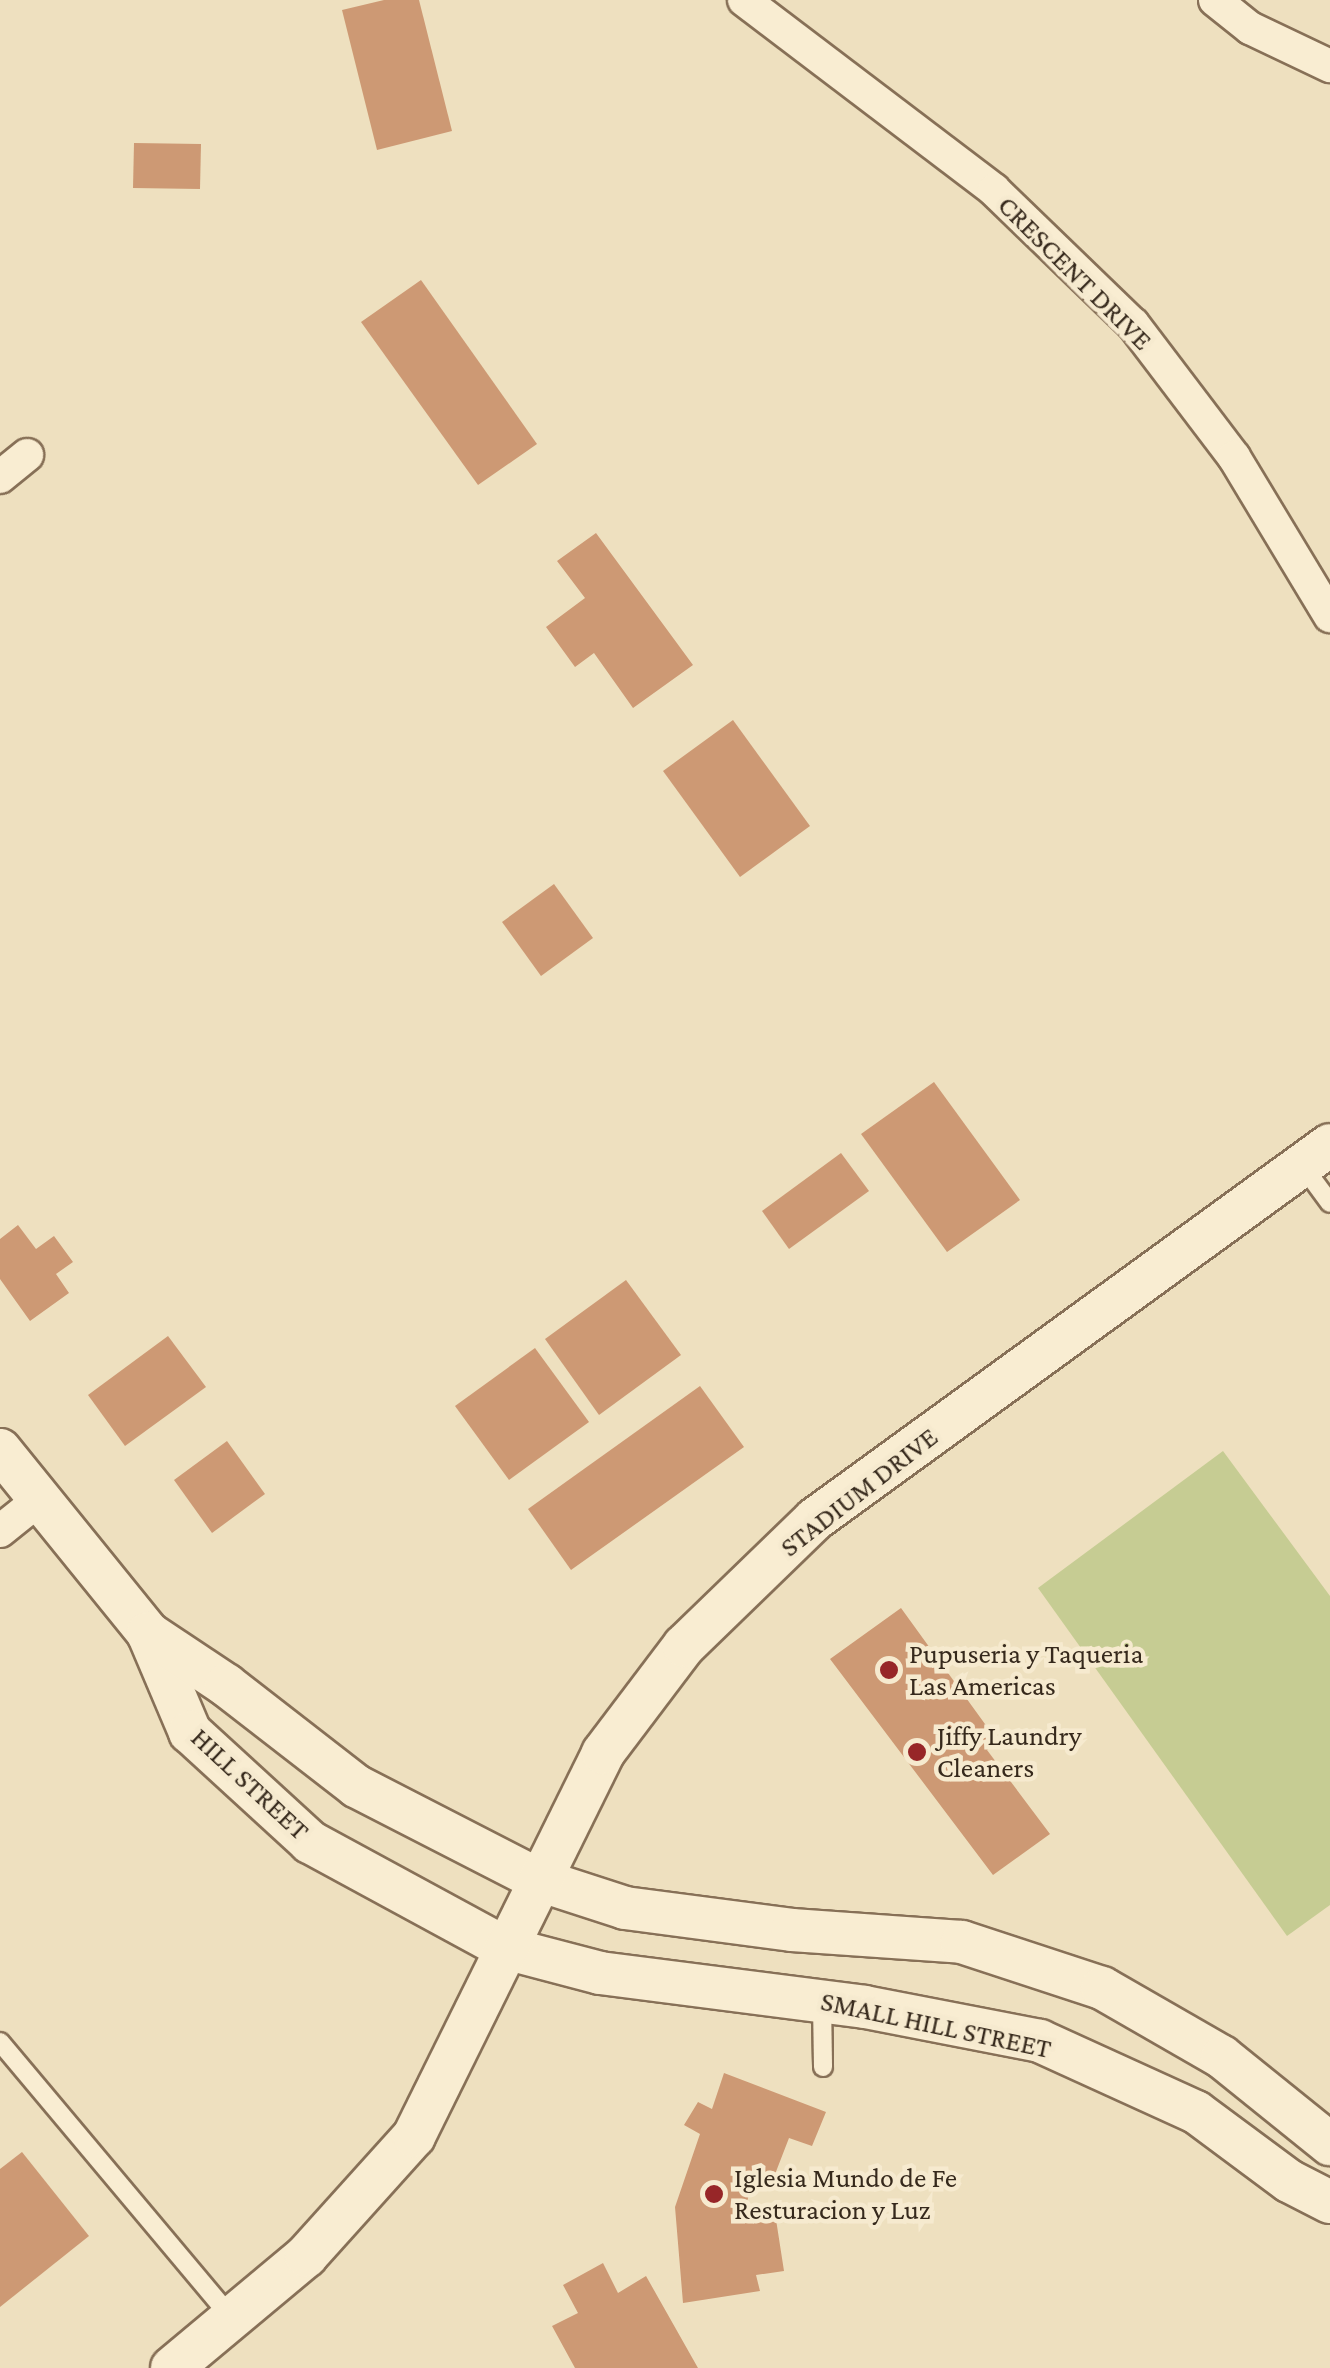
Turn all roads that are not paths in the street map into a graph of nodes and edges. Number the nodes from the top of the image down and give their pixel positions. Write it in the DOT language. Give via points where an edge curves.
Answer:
graph roads {
  1 [pos="744,0"];
  2 [pos="1215,0"];
  3 [pos="1330,66"];
  4 [pos="27,455"];
  5 [pos="0,477"];
  6 [pos="1330,616"];
  7 [pos="1316,1155"];
  8 [pos="1330,1203"];
  9 [pos="0,1450"];
  10 [pos="40,1499"];
  11 [pos="0,1531"];
  12 [pos="148,1633"];
  13 [pos="539,1880"];
  14 [pos="506,1948"];
  15 [pos="822,2001"];
  16 [pos="0,2042"];
  17 [pos="823,2067"];
  18 [pos="1330,2144"];
  19 [pos="1330,2202"];
  20 [pos="233,2319"];
  21 [pos="172,2368"];
  1 -- 6 [label="street, CRESCENT DRIVE" via="994,190 1133,324 1234,456"];
  2 -- 3 [label="street" via="1250,28"];
  4 -- 5 [label="street"];
  7 -- 8 [label="lane"];
  7 -- 13 [label="street, STADIUM DRIVE" via="815,1519 684,1646 614,1738"];
  9 -- 10 [label="street, HILL STREET"];
  10 -- 11 [label="street"];
  10 -- 12 [label="street, HILL STREET"];
  12 -- 13 [label="street, HILL STREET" via="356,1786"];
  12 -- 14 [label="street, HILL STREET" via="190,1732 310,1842"];
  13 -- 14 [label="street, STADIUM DRIVE"];
  13 -- 18 [label="street" via="625,1908 792,1930 962,1942 1102,1988 1222,2057"];
  14 -- 15 [label="street, SMALL HILL STREET" via="600,1973"];
  14 -- 20 [label="street, STADIUM DRIVE" via="414,2136 306,2256"];
  15 -- 17 [label="lane"];
  15 -- 19 [label="street, SMALL HILL STREET" via="1040,2041 1196,2112 1289,2181"];
  16 -- 20 [label="lane"];
  20 -- 21 [label="street, STADIUM DRIVE"];
}
